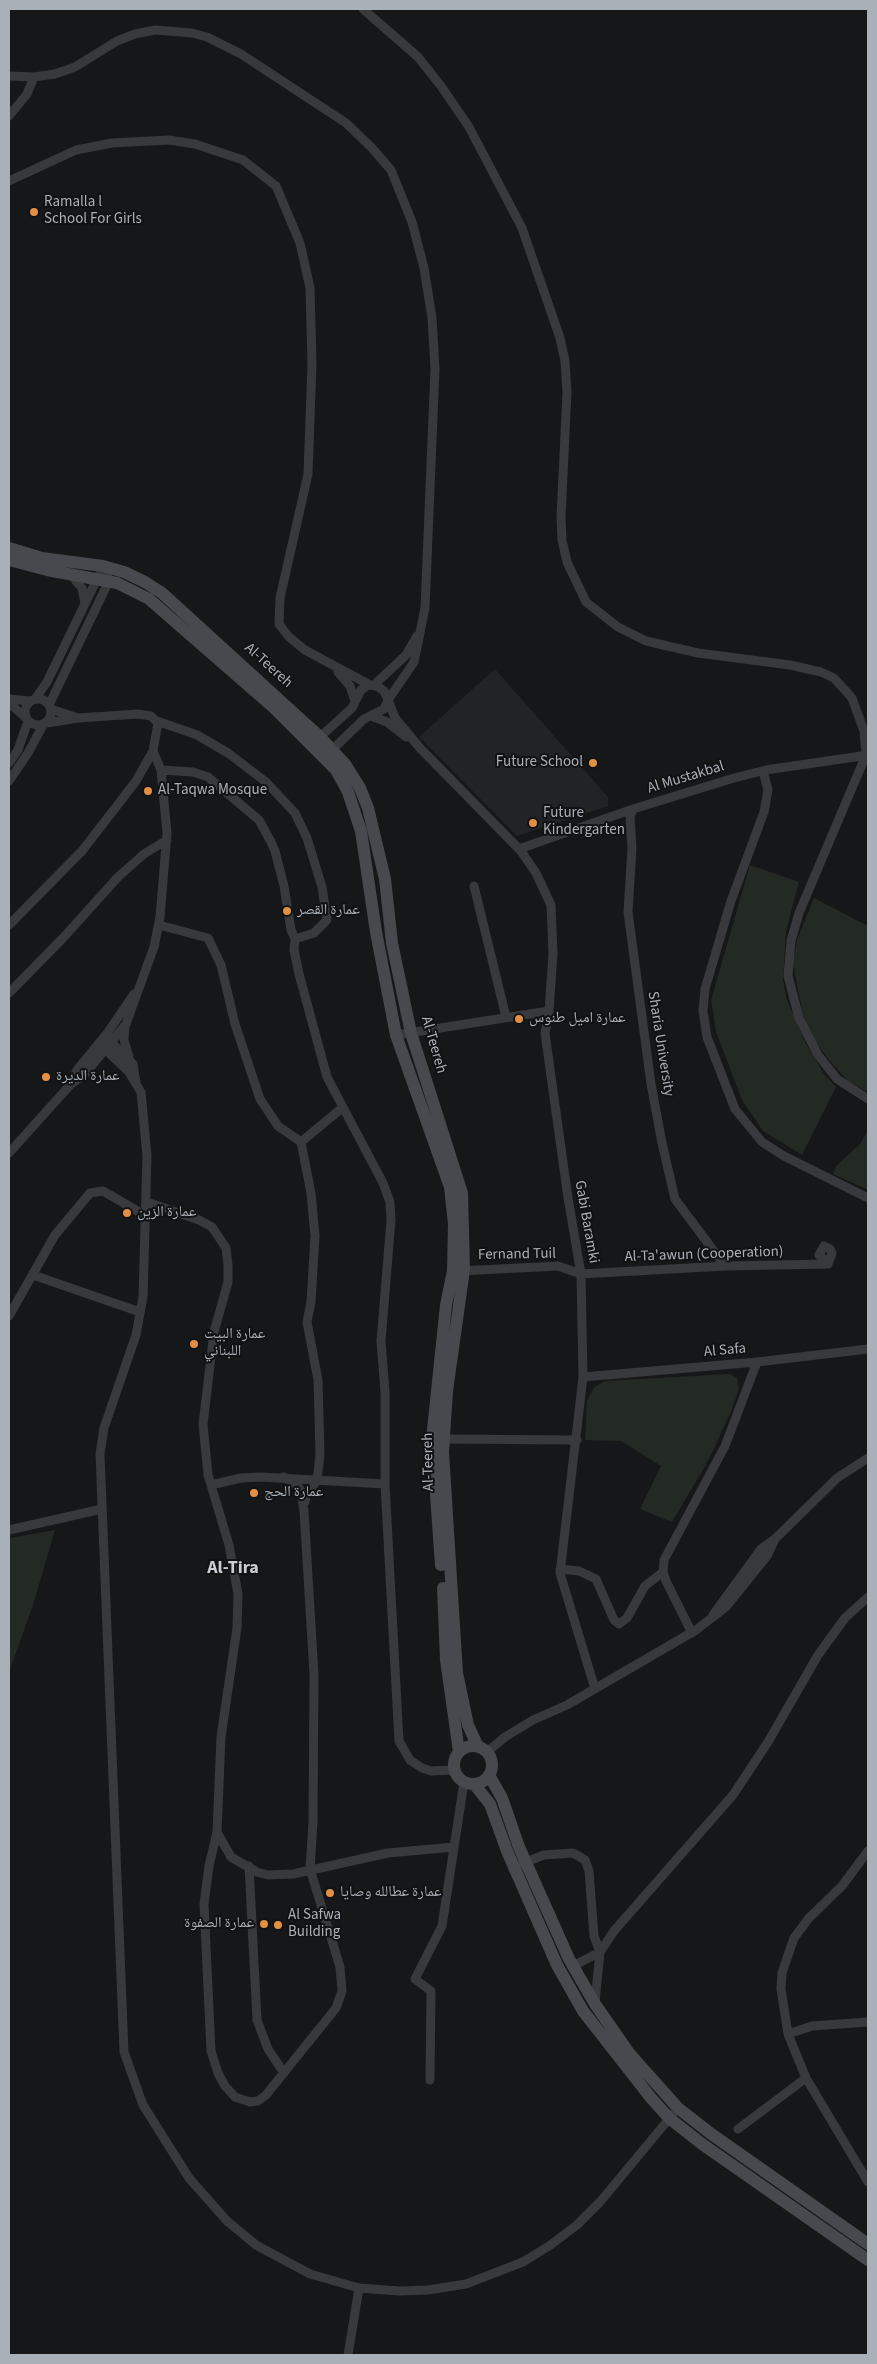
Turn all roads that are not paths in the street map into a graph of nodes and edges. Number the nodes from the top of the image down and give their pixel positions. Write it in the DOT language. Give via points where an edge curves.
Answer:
graph roads {
  1 [pos="363,9"];
  2 [pos="9,76"];
  3 [pos="34,77"];
  4 [pos="9,116"];
  5 [pos="9,181"];
  6 [pos="9,548"];
  7 [pos="9,560"];
  8 [pos="106,567"];
  9 [pos="69,574"];
  10 [pos="103,580"];
  11 [pos="85,603"];
  12 [pos="420,631"];
  13 [pos="330,665"];
  14 [pos="372,685"];
  15 [pos="9,698"];
  16 [pos="33,700"];
  17 [pos="388,700"];
  18 [pos="355,701"];
  19 [pos="9,703"];
  20 [pos="50,707"];
  21 [pos="371,716"];
  22 [pos="78,718"];
  23 [pos="27,720"];
  24 [pos="157,721"];
  25 [pos="45,724"];
  26 [pos="320,738"];
  27 [pos="420,748"];
  28 [pos="153,750"];
  29 [pos="332,750"];
  30 [pos="318,751"];
  31 [pos="867,755"];
  32 [pos="9,763"];
  33 [pos="161,770"];
  34 [pos="763,771"];
  35 [pos="9,781"];
  36 [pos="633,809"];
  37 [pos="166,840"];
  38 [pos="519,849"];
  39 [pos="474,886"];
  40 [pos="9,925"];
  41 [pos="159,925"];
  42 [pos="295,939"];
  43 [pos="141,982"];
  44 [pos="9,993"];
  45 [pos="549,1011"];
  46 [pos="506,1017"];
  47 [pos="126,1024"];
  48 [pos="411,1033"];
  49 [pos="396,1035"];
  50 [pos="102,1040"];
  51 [pos="109,1046"];
  52 [pos="133,1064"];
  53 [pos="121,1065"];
  54 [pos="92,1066"];
  55 [pos="136,1083"];
  56 [pos="71,1084"];
  57 [pos="868,1099"];
  58 [pos="342,1108"];
  59 [pos="301,1142"];
  60 [pos="9,1153"];
  61 [pos="868,1198"];
  62 [pos="146,1202"];
  63 [pos="146,1216"];
  64 [pos="828,1264"];
  65 [pos="725,1266"];
  66 [pos="459,1271"];
  67 [pos="581,1274"];
  68 [pos="33,1275"];
  69 [pos="140,1312"];
  70 [pos="9,1316"];
  71 [pos="868,1349"];
  72 [pos="757,1362"];
  73 [pos="583,1377"];
  74 [pos="438,1439"];
  75 [pos="577,1440"];
  76 [pos="868,1458"];
  77 [pos="284,1477"];
  78 [pos="317,1480"];
  79 [pos="385,1484"];
  80 [pos="211,1485"];
  81 [pos="102,1510"];
  82 [pos="304,1511"];
  83 [pos="9,1530"];
  84 [pos="560,1569"];
  85 [pos="663,1572"];
  86 [pos="868,1597"];
  87 [pos="692,1633"];
  88 [pos="595,1689"];
  89 [pos="482,1749"];
  90 [pos="458,1752"];
  91 [pos="454,1770"];
  92 [pos="489,1775"];
  93 [pos="469,1783"];
  94 [pos="217,1832"];
  95 [pos="454,1847"];
  96 [pos="868,1851"];
  97 [pos="520,1865"];
  98 [pos="249,1866"];
  99 [pos="310,1869"];
  100 [pos="600,1952"];
  101 [pos="573,1966"];
  102 [pos="595,2004"];
  103 [pos="868,2022"];
  104 [pos="788,2034"];
  105 [pos="284,2073"];
  106 [pos="806,2078"];
  107 [pos="430,2080"];
  108 [pos="678,2108"];
  109 [pos="669,2118"];
  110 [pos="738,2130"];
  111 [pos="868,2182"];
  112 [pos="868,2244"];
  113 [pos="867,2255"];
  114 [pos="359,2288"];
  115 [pos="348,2355"];
  1 -- 31 [label="street" via="418,57 441,86 468,127 522,228 565,361 567,392 562,540 567,562 586,602 618,627 666,647 790,665 834,678 844,686 858,711"];
  2 -- 3 [label="street"];
  3 -- 4 [label="street" via="27,94"];
  3 -- 12 [label="street" via="75,67 135,34 155,30 192,33 241,54 346,124 390,170 412,222 424,268 436,369 426,608"];
  5 -- 13 [label="street" via="76,150 112,143 169,140 196,144 243,160 276,186 300,243 310,288 312,364 308,474 287,563 279,624 289,637"];
  6 -- 8 [label="main road, Al-Teereh" via="42,558"];
  7 -- 9 [label="main road, Al-Teereh"];
  8 -- 10 [label="street"];
  8 -- 26 [label="main road, Al-Teereh" via="145,582 162,593"];
  9 -- 10 [label="main road, Al-Teereh"];
  9 -- 11 [label="street" via="82,588"];
  10 -- 11 [label="street"];
  10 -- 20 [label="street"];
  10 -- 30 [label="main road, Al-Teereh" via="127,587 149,600 273,707"];
  11 -- 16 [label="street" via="47,682"];
  12 -- 14 [label="street" via="406,655"];
  12 -- 17 [label="street" via="414,662"];
  13 -- 14 [label="street"];
  13 -- 18 [label="street" via="350,686"];
  14 -- 17 [label="street" via="384,691"];
  14 -- 18 [label="street" via="361,690"];
  15 -- 16 [label="street"];
  16 -- 20 [label="street" via="44,700"];
  16 -- 23 [label="street" via="26,707"];
  17 -- 21 [label="street" via="384,709"];
  17 -- 27 [label="street" via="395,718"];
  18 -- 26 [label="street" via="352,708"];
  19 -- 23 [label="street"];
  20 -- 22 [label="street"];
  20 -- 25 [label="street" via="52,715"];
  21 -- 27 [label="street" via="387,722"];
  21 -- 29 [label="street"];
  22 -- 24 [label="street" via="138,714 151,716"];
  22 -- 25 [label="street"];
  23 -- 25 [label="street" via="34,725"];
  23 -- 32 [label="street" via="18,750"];
  24 -- 28 [label="street"];
  24 -- 42 [label="street" via="197,735 228,753 266,782 294,813 307,838 322,887 327,920 314,933"];
  25 -- 35 [label="street"];
  26 -- 29 [label="main road, Al-Teereh"];
  26 -- 30 [label="street"];
  27 -- 38 [label="street, Gabi Baramki"];
  28 -- 33 [label="street"];
  28 -- 40 [label="street" via="136,781 82,850"];
  29 -- 30 [label="street"];
  29 -- 48 [label="main road, Al-Teereh" via="360,788 374,830 385,878 394,954"];
  30 -- 49 [label="main road, Al-Teereh" via="336,770 361,831"];
  31 -- 34 [label="street, Al Mustakbal"];
  31 -- 57 [label="street" via="799,913 791,941 788,976 799,1018 818,1055 837,1079"];
  33 -- 37 [label="street"];
  33 -- 42 [label="street" via="193,772 208,777 259,820 275,851"];
  34 -- 36 [label="street, Al Mustakbal"];
  34 -- 61 [label="street" via="768,790 764,812 731,902 706,989 703,1011 707,1037 735,1109 762,1142"];
  36 -- 38 [label="street, Al Mustakbal"];
  36 -- 65 [label="street, Sharia University" via="630,817 632,848 628,912 662,1143 675,1199"];
  37 -- 41 [label="street"];
  37 -- 44 [label="street" via="118,877"];
  38 -- 45 [label="street, Gabi Baramki" via="536,873 551,905 554,954"];
  39 -- 46 [label="street"];
  41 -- 43 [label="street"];
  41 -- 59 [label="street" via="208,938 221,966 234,1024 260,1099 278,1126"];
  42 -- 58 [label="street" via="298,974 327,1077"];
  43 -- 47 [label="street"];
  43 -- 50 [label="street"];
  45 -- 46 [label="street"];
  45 -- 67 [label="street, Gabi Baramki" via="545,1034"];
  46 -- 48 [label="street"];
  47 -- 51 [label="street"];
  47 -- 52 [label="street" via="125,1045"];
  48 -- 49 [label="street"];
  48 -- 66 [label="main road, Al-Teereh" via="462,1193"];
  49 -- 66 [label="main road, Al-Teereh" via="450,1187"];
  50 -- 51 [label="street"];
  50 -- 56 [label="street" via="77,1070"];
  51 -- 52 [label="street"];
  51 -- 53 [label="street"];
  51 -- 54 [label="street"];
  52 -- 55 [label="street"];
  53 -- 54 [label="street" via="104,1060"];
  53 -- 55 [label="street"];
  54 -- 56 [label="street"];
  55 -- 62 [label="street" via="141,1092 147,1156"];
  56 -- 60 [label="street"];
  58 -- 59 [label="street"];
  58 -- 79 [label="street" via="390,1202 381,1341 385,1392"];
  59 -- 78 [label="street" via="315,1236 307,1322 318,1380 320,1455"];
  62 -- 63 [label="street"];
  62 -- 80 [label="street" via="212,1227 226,1248 228,1282 214,1332 203,1424"];
  63 -- 68 [label="street" via="103,1191 90,1193 55,1235"];
  63 -- 69 [label="street"];
  64 -- 65 [label="street, Al-Ta'awun (Cooperation)"];
  65 -- 67 [label="street, Al-Ta'awun (Cooperation)"];
  66 -- 67 [label="street, Fernand Tuil" via="558,1266"];
  66 -- 74 [label="main road, Al-Teereh" via="446,1305"];
  67 -- 73 [label="street, Gabi Baramki"];
  68 -- 69 [label="street"];
  68 -- 70 [label="street"];
  69 -- 81 [label="street" via="136,1335 104,1428 100,1454"];
  71 -- 72 [label="street, Al Safa"];
  72 -- 73 [label="street, Al Safa"];
  72 -- 85 [label="street" via="725,1446 667,1551"];
  73 -- 75 [label="street, Gabi Baramki"];
  74 -- 75 [label="street"];
  74 -- 89 [label="main road, Al-Teereh" via="457,1674 468,1725"];
  74 -- 90 [label="main road, Al-Teereh" via="446,1660"];
  75 -- 84 [label="street, Gabi Baramki"];
  76 -- 87 [label="street" via="820,1492 775,1539 761,1549 711,1617"];
  77 -- 78 [label="street"];
  77 -- 80 [label="street" via="241,1478"];
  77 -- 82 [label="street" via="297,1484"];
  78 -- 79 [label="street"];
  78 -- 82 [label="street" via="306,1495"];
  79 -- 91 [label="street" via="399,1741 410,1760 422,1768"];
  80 -- 94 [label="street" via="229,1545 238,1594 237,1628 221,1737"];
  81 -- 83 [label="street"];
  81 -- 114 [label="street" via="124,2052 132,2080 155,2127 189,2178 227,2221 256,2245 283,2261 310,2274"];
  82 -- 99 [label="street" via="314,1674"];
  84 -- 85 [label="street" via="579,1571 596,1578 614,1620 620,1624 628,1618 645,1586"];
  84 -- 88 [label="street, Gabi Baramki" via="563,1589"];
  85 -- 87 [label="street"];
  86 -- 100 [label="street" via="845,1618 818,1655 733,1795 614,1931"];
  87 -- 88 [label="street"];
  88 -- 89 [label="street"];
  89 -- 90 [label="main road" via="472,1746"];
  89 -- 92 [label="main road" via="492,1764"];
  90 -- 91 [label="main road"];
  91 -- 93 [label="main road" via="460,1780"];
  92 -- 93 [label="main road" via="481,1783"];
  92 -- 97 [label="main road" via="502,1798"];
  93 -- 95 [label="street"];
  93 -- 97 [label="main road" via="490,1804"];
  94 -- 98 [label="street" via="231,1857"];
  94 -- 105 [label="street" via="204,1904 210,2051 225,2086 242,2101 258,2101"];
  95 -- 99 [label="street" via="388,1853"];
  95 -- 107 [label="street" via="442,1926 415,1979 431,1991"];
  96 -- 104 [label="street" via="842,1886 809,1918 794,1938 782,1973 782,2007"];
  97 -- 100 [label="street" via="544,1855 573,1853 585,1860 589,1871 594,1936"];
  97 -- 101 [label="main road"];
  97 -- 109 [label="main road" via="557,1965 583,2010 620,2061"];
  98 -- 99 [label="street" via="268,1875 293,1874"];
  98 -- 105 [label="street" via="257,2020 268,2049"];
  99 -- 105 [label="street" via="340,1967 342,1991 336,2008"];
  100 -- 101 [label="street"];
  100 -- 102 [label="street"];
  101 -- 102 [label="main road"];
  102 -- 108 [label="main road" via="628,2053"];
  103 -- 104 [label="street" via="812,2026"];
  104 -- 106 [label="street"];
  106 -- 110 [label="street"];
  106 -- 111 [label="street"];
  108 -- 109 [label="street"];
  108 -- 112 [label="main road"];
  109 -- 113 [label="main road" via="702,2144"];
  109 -- 114 [label="street" via="577,2225 523,2262 466,2284 428,2290"];
  114 -- 115 [label="street"];
}
